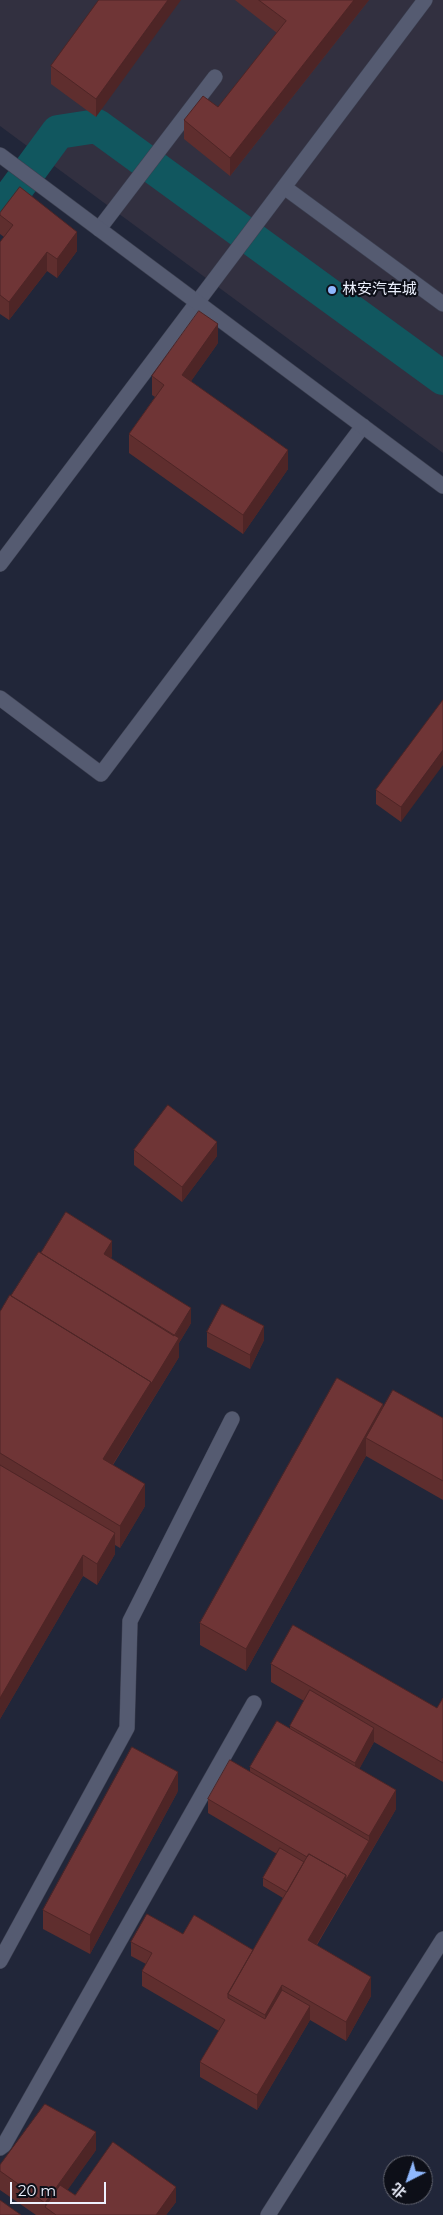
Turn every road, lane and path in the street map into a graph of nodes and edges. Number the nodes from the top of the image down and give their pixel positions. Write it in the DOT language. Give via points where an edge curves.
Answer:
graph roads {
  1 [pos="425,0"];
  2 [pos="215,77"];
  3 [pos="0,155"];
  4 [pos="284,187"];
  5 [pos="99,229"];
  6 [pos="197,302"];
  7 [pos="443,304"];
  8 [pos="363,426"];
  9 [pos="443,486"];
  10 [pos="0,564"];
  11 [pos="0,698"];
  12 [pos="232,1419"];
  13 [pos="254,1703"];
  14 [pos="443,1939"];
  15 [pos="0,1961"];
  16 [pos="0,2148"];
  17 [pos="268,2215"];
  1 -- 4 [label="street"];
  2 -- 5 [label="street"];
  3 -- 5 [label="street"];
  4 -- 6 [label="street"];
  4 -- 7 [label="street"];
  5 -- 6 [label="street"];
  6 -- 8 [label="street"];
  6 -- 10 [label="street"];
  8 -- 9 [label="street"];
  8 -- 11 [label="street" via="101,774"];
  12 -- 15 [label="street" via="130,1621 127,1728"];
  13 -- 16 [label="street"];
  14 -- 17 [label="street"];
}
